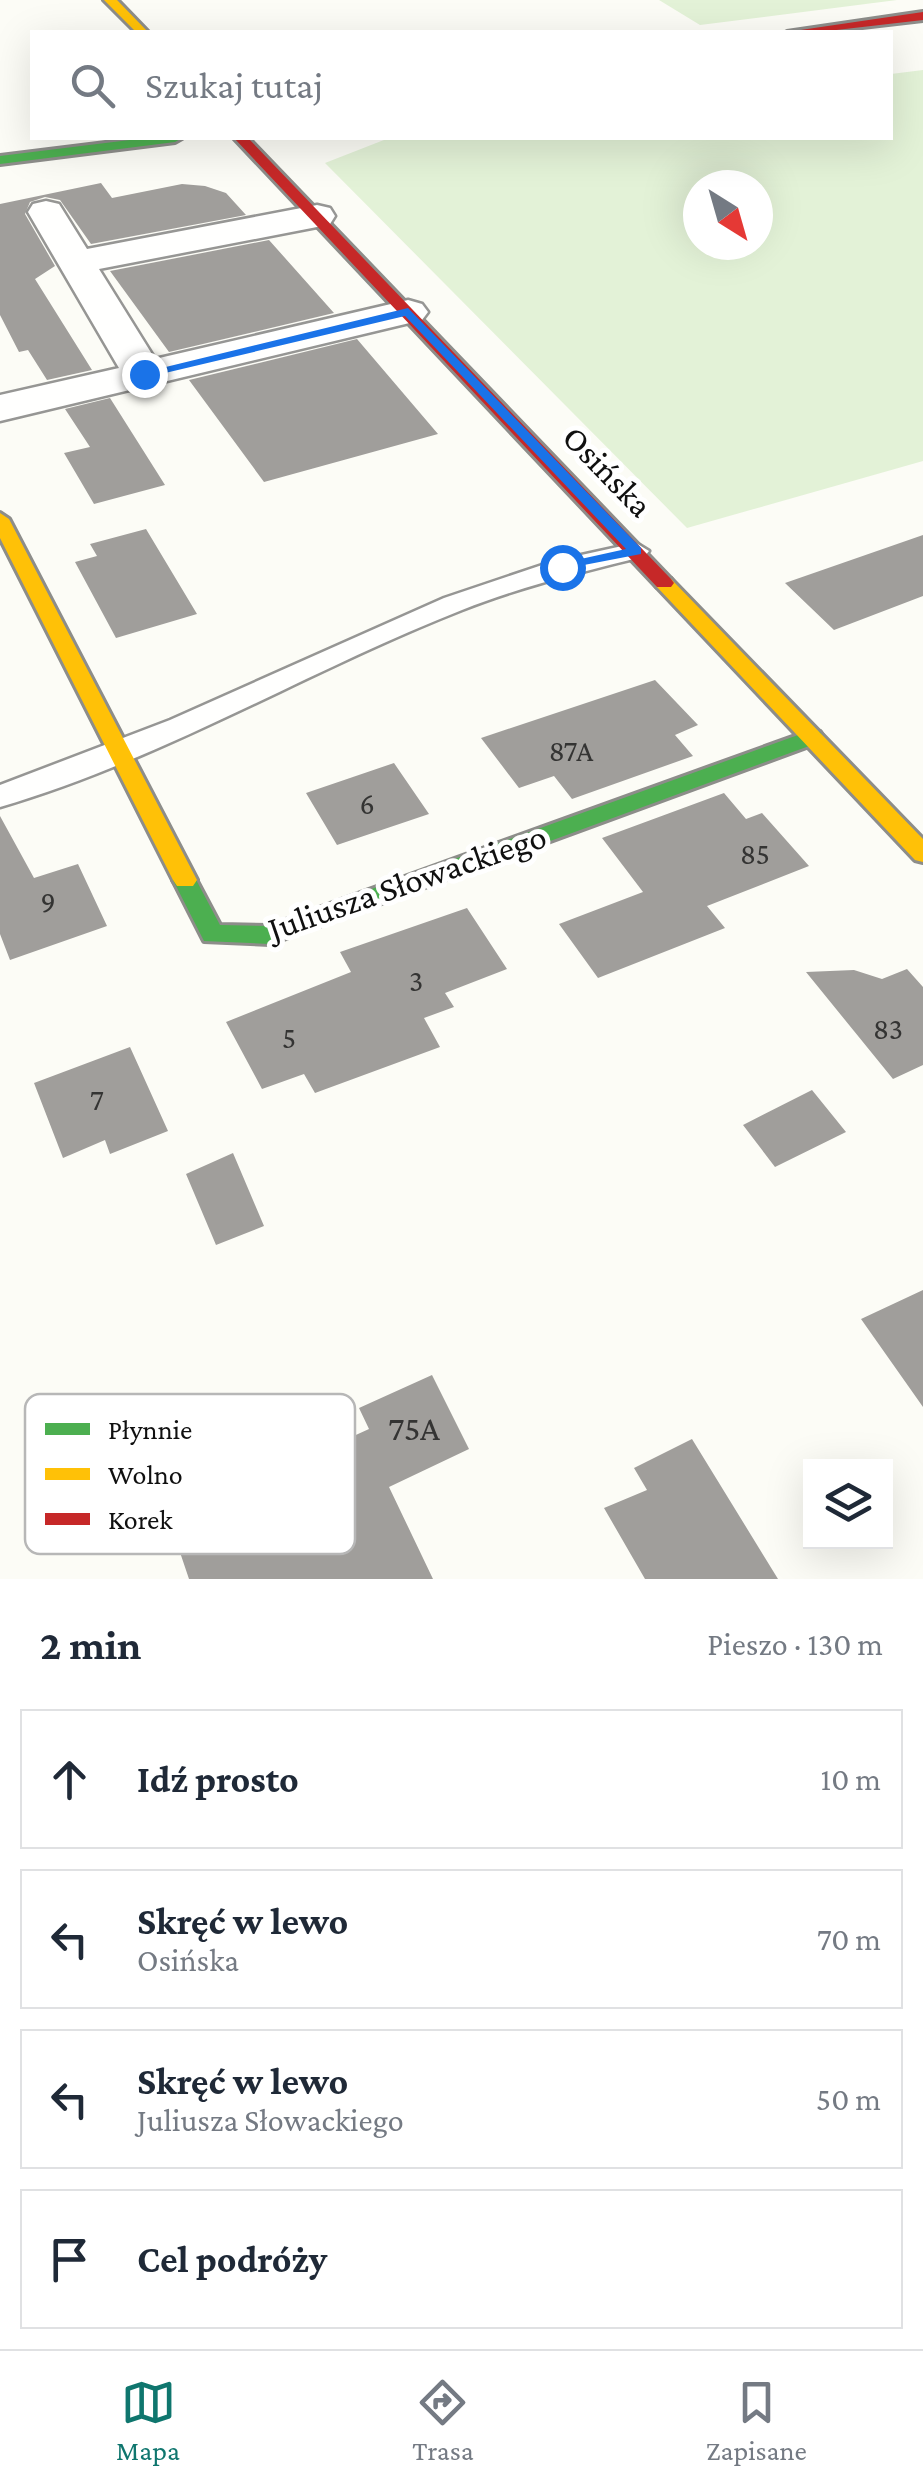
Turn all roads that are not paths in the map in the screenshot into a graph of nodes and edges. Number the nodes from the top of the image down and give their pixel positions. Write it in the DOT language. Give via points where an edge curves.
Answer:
graph roads {
  1 [pos="110,0"];
  2 [pos="923,16"];
  3 [pos="140,30"];
  4 [pos="810,30"];
  5 [pos="923,40"];
  6 [pos="893,44"];
  7 [pos="243,140"];
  8 [pos="182,145"];
  9 [pos="290,150"];
  10 [pos="0,160"];
  11 [pos="237,164"];
  12 [pos="275,175"];
  13 [pos="46,212"];
  14 [pos="316,216"];
  15 [pos="76,262"];
  16 [pos="408,312"];
  17 [pos="144,374"];
  18 [pos="0,408"];
  19 [pos="0,519"];
  20 [pos="636,551"];
  21 [pos="812,738"];
  22 [pos="117,748"];
  23 [pos="0,796"];
  24 [pos="923,854"];
  1 -- 3 [label="street"];
  2 -- 4 [label="street"];
  5 -- 6 [label="street"];
  7 -- 12 [label="street, Osińska"];
  8 -- 10 [label="street" via="117,145"];
  9 -- 12 [label="street"];
  11 -- 12 [label="street"];
  12 -- 14 [label="street, Osińska"];
  13 -- 15 [label="street"];
  14 -- 15 [label="street"];
  14 -- 16 [label="street, Osińska"];
  15 -- 17 [label="street"];
  16 -- 17 [label="street"];
  16 -- 20 [label="street, Osińska"];
  17 -- 18 [label="street"];
  19 -- 22 [label="street, Juliusza Słowackiego"];
  20 -- 21 [label="street, Osińska"];
  20 -- 22 [label="lane" via="562,567 453,604 332,662"];
  21 -- 22 [label="street, Juliusza Słowackiego" via="270,935 213,934"];
  21 -- 24 [label="street, Osińska"];
  22 -- 23 [label="lane"];
}
